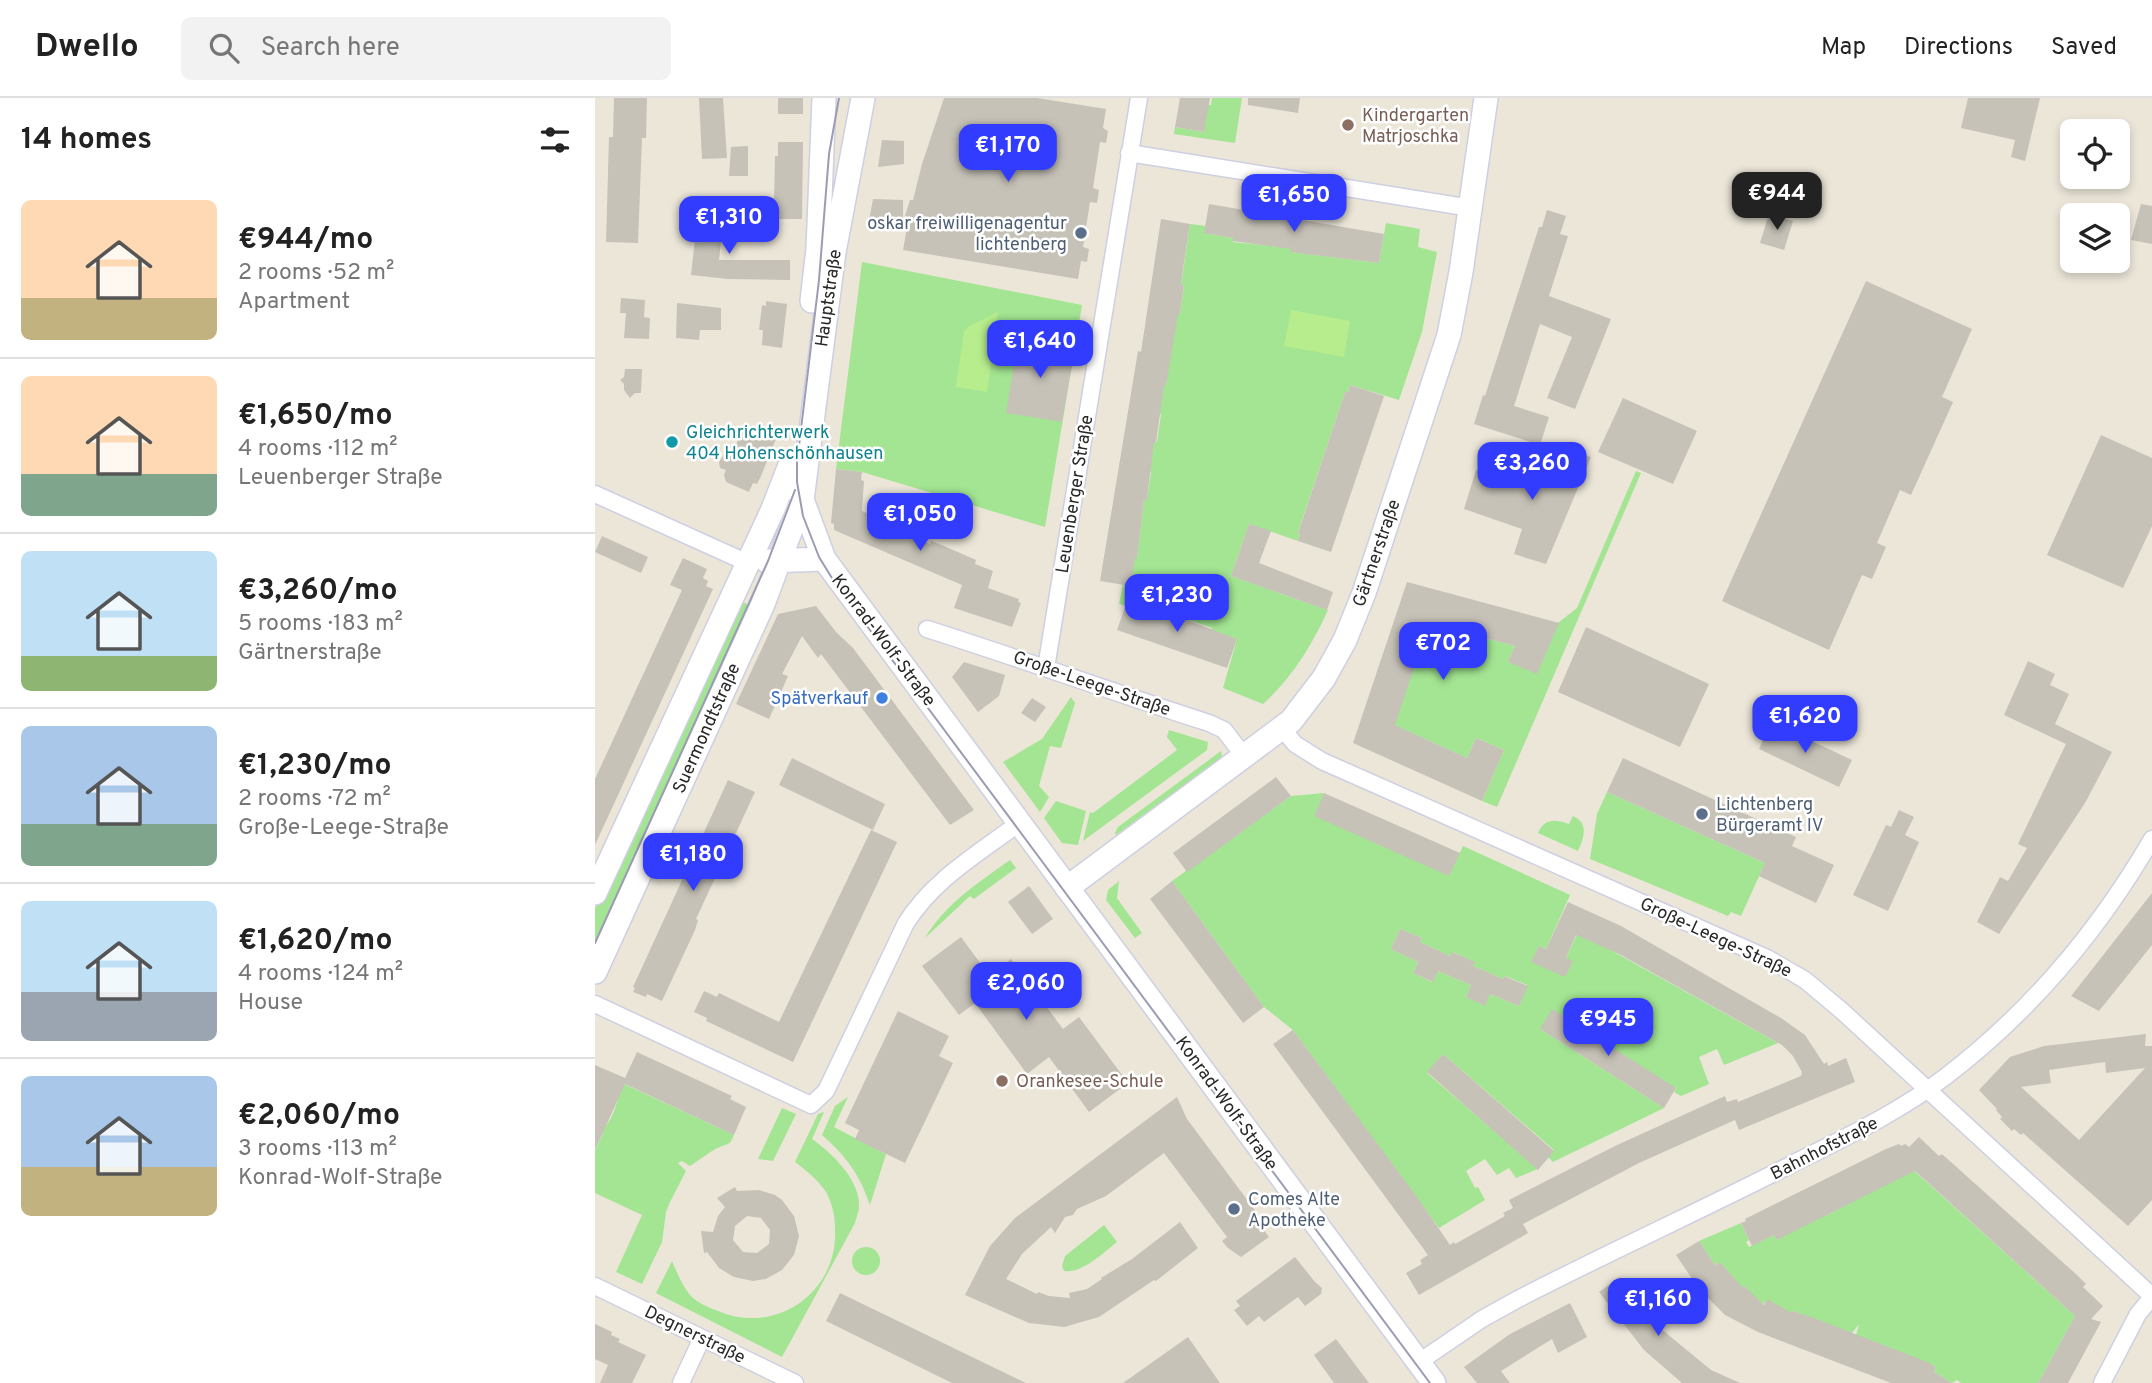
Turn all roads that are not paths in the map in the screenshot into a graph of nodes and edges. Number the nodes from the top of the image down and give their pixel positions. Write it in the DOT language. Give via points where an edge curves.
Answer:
graph roads {
  1 [pos="824,98"];
  2 [pos="863,98"];
  3 [pos="1139,98"];
  4 [pos="1486,98"];
  5 [pos="1129,153"];
  6 [pos="1471,208"];
  7 [pos="826,250"];
  8 [pos="790,467"];
  9 [pos="595,494"];
  10 [pos="801,499"];
  11 [pos="824,559"];
  12 [pos="781,561"];
  13 [pos="748,562"];
  14 [pos="927,629"];
  15 [pos="1046,668"];
  16 [pos="1282,728"];
  17 [pos="1244,756"];
  18 [pos="1019,823"];
  19 [pos="2152,839"];
  20 [pos="1067,888"];
  21 [pos="595,893"];
  22 [pos="595,972"];
  23 [pos="595,1004"];
  24 [pos="1927,1090"];
  25 [pos="595,1286"];
  26 [pos="2152,1296"];
  27 [pos="702,1338"];
  28 [pos="1419,1362"];
  29 [pos="681,1383"];
  30 [pos="795,1383"];
  31 [pos="1434,1383"];
  32 [pos="2102,1383"];
  1 -- 7 [label="main road, Hauptstraße"];
  2 -- 7 [label="main road, Hauptstraße"];
  3 -- 5 [label="street, Leuenberger Straße"];
  4 -- 6 [label="main road, Gärtnerstraße"];
  5 -- 6 [label="street"];
  5 -- 15 [label="street, Leuenberger Straße"];
  6 -- 16 [label="main road, Gärtnerstraße" via="1449,335 1364,593 1324,678"];
  7 -- 8 [label="main road, Hauptstraße"];
  7 -- 10 [label="main road, Hauptstraße"];
  8 -- 10 [label="main road, Hauptstraße"];
  8 -- 13 [label="main road, Hauptstraße"];
  9 -- 13 [label="street"];
  10 -- 11 [label="main road, Hauptstraße"];
  10 -- 12 [label="main road, Hauptstraße"];
  11 -- 12 [label="main road, Konrad-Wolf-Straße"];
  11 -- 18 [label="main road, Konrad-Wolf-Straße"];
  12 -- 13 [label="main road, Konrad-Wolf-Straße"];
  12 -- 22 [label="main road, Suermondtstraße"];
  13 -- 21 [label="main road, Suermondtstraße"];
  14 -- 15 [label="street, Große-Leege-Straße"];
  15 -- 17 [label="street, Große-Leege-Straße" via="1209,723 1224,730"];
  16 -- 17 [label="main road, Gärtnerstraße"];
  16 -- 24 [label="street, Große-Leege-Straße" via="1295,744 1322,761 1785,967 1842,1011"];
  17 -- 20 [label="main road, Gärtnerstraße"];
  18 -- 20 [label="main road, Konrad-Wolf-Straße"];
  18 -- 23 [label="street" via="918,905 826,1091 811,1105"];
  19 -- 24 [label="street, Bahnhofstraße" via="2101,916 2018,1014"];
  20 -- 28 [label="main road, Konrad-Wolf-Straße"];
  24 -- 26 [label="street, Große-Leege-Straße"];
  24 -- 28 [label="street, Bahnhofstraße" via="1867,1126 1518,1299"];
  25 -- 27 [label="street, Degnerstraße"];
  26 -- 32 [label="street"];
  27 -- 29 [label="street"];
  27 -- 30 [label="street, Degnerstraße"];
  28 -- 31 [label="main road, Konrad-Wolf-Straße"];
}
